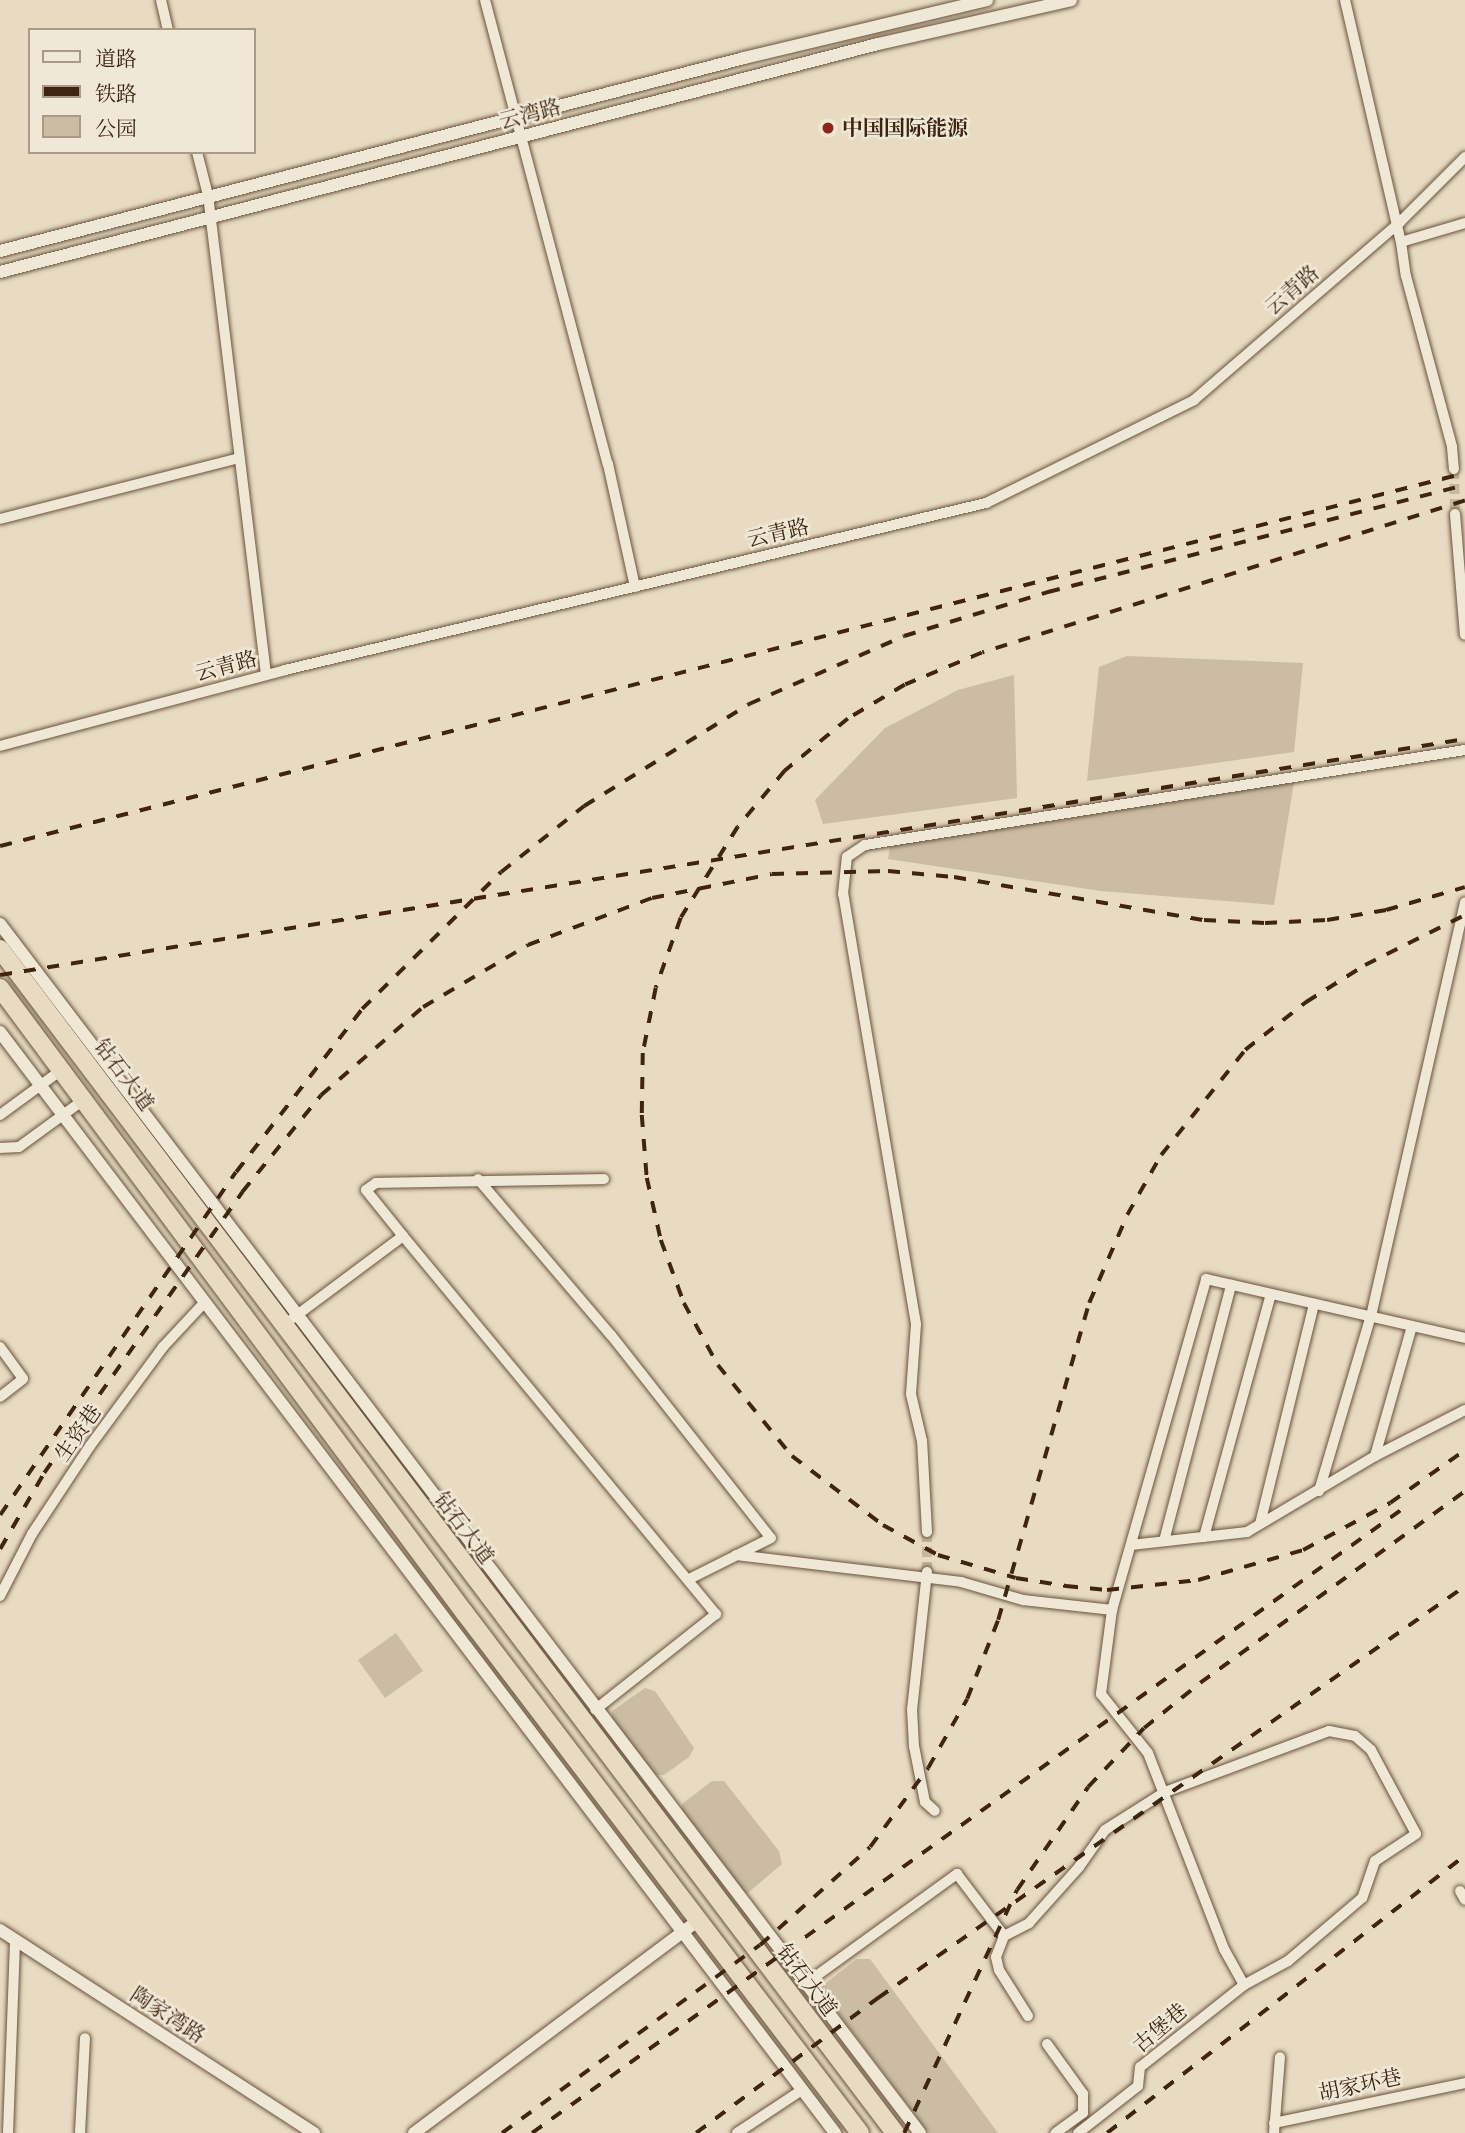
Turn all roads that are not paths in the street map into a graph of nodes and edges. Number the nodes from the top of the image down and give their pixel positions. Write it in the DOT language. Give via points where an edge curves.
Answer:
graph roads {
  1 [pos="161,0"];
  2 [pos="485,0"];
  3 [pos="987,0"];
  4 [pos="1071,0"];
  5 [pos="1345,0"];
  6 [pos="168,28"];
  7 [pos="515,119"];
  8 [pos="520,136"];
  9 [pos="198,154"];
  10 [pos="1465,157"];
  11 [pos="208,195"];
  12 [pos="209,218"];
  13 [pos="1400,222"];
  14 [pos="1465,223"];
  15 [pos="1401,242"];
  16 [pos="0,251"];
  17 [pos="0,272"];
  18 [pos="239,458"];
  19 [pos="1454,469"];
  20 [pos="1455,514"];
  21 [pos="0,519"];
  22 [pos="635,587"];
  23 [pos="1465,635"];
  24 [pos="266,675"];
  25 [pos="0,746"];
  26 [pos="1465,750"];
  27 [pos="1465,903"];
  28 [pos="0,924"];
  29 [pos="0,949"];
  30 [pos="0,988"];
  31 [pos="0,1032"];
  32 [pos="60,1071"];
  33 [pos="38,1084"];
  34 [pos="82,1101"];
  35 [pos="0,1115"];
  36 [pos="62,1116"];
  37 [pos="0,1148"];
  38 [pos="478,1179"];
  39 [pos="604,1179"];
  40 [pos="403,1236"];
  41 [pos="1231,1285"];
  42 [pos="1271,1294"];
  43 [pos="205,1303"];
  44 [pos="1314,1304"];
  45 [pos="299,1313"];
  46 [pos="1371,1317"];
  47 [pos="283,1326"];
  48 [pos="1412,1326"];
  49 [pos="1465,1338"];
  50 [pos="0,1347"];
  51 [pos="0,1396"];
  52 [pos="1465,1410"];
  53 [pos="1375,1456"];
  54 [pos="1319,1491"];
  55 [pos="1260,1524"];
  56 [pos="927,1532"];
  57 [pos="1204,1537"];
  58 [pos="1164,1541"];
  59 [pos="1131,1545"];
  60 [pos="736,1555"];
  61 [pos="927,1575"];
  62 [pos="689,1579"];
  63 [pos="502,1586"];
  64 [pos="0,1596"];
  65 [pos="487,1596"];
  66 [pos="1112,1610"];
  67 [pos="595,1710"];
  68 [pos="609,1743"];
  69 [pos="1165,1792"];
  70 [pos="934,1811"];
  71 [pos="638,1840"];
  72 [pos="623,1853"];
  73 [pos="699,1920"];
  74 [pos="0,1930"];
  75 [pos="683,1932"];
  76 [pos="1004,1936"];
  77 [pos="15,1940"];
  78 [pos="805,1984"];
  79 [pos="1244,1985"];
  80 [pos="1028,2016"];
  81 [pos="85,2038"];
  82 [pos="1047,2044"];
  83 [pos="1280,2057"];
  84 [pos="1465,2083"];
  85 [pos="802,2090"];
  86 [pos="1274,2128"];
  87 [pos="8,2133"];
  88 [pos="80,2133"];
  89 [pos="314,2133"];
  90 [pos="414,2133"];
  91 [pos="737,2133"];
  92 [pos="835,2133"];
  93 [pos="860,2133"];
  94 [pos="895,2133"];
  95 [pos="920,2133"];
  96 [pos="1055,2133"];
  97 [pos="1078,2133"];
  1 -- 6 [label="street"];
  2 -- 7 [label="street"];
  3 -- 7 [label="street, 云湾路"];
  4 -- 8 [label="street, 云湾路"];
  5 -- 13 [label="street"];
  7 -- 8 [label="street"];
  7 -- 11 [label="street, 云湾路"];
  8 -- 12 [label="street, 云湾路"];
  8 -- 22 [label="street" via="608,464"];
  9 -- 11 [label="street"];
  10 -- 13 [label="street, 云青路"];
  11 -- 12 [label="street"];
  11 -- 16 [label="street, 云湾路"];
  12 -- 17 [label="street, 云湾路"];
  12 -- 18 [label="street"];
  13 -- 15 [label="street"];
  13 -- 22 [label="street, 云青路" via="1194,400 986,503"];
  14 -- 15 [label="street"];
  15 -- 19 [label="street"];
  18 -- 21 [label="street"];
  18 -- 24 [label="street"];
  20 -- 23 [label="street"];
  22 -- 24 [label="street, 云青路"];
  24 -- 25 [label="street, 云青路"];
  26 -- 56 [label="street" via="865,845 847,857 843,894 916,1324 911,1394 922,1441"];
  27 -- 46 [label="street"];
  28 -- 45 [label="street"];
  29 -- 47 [label="highway, 钻石大道"];
  30 -- 32 [label="highway"];
  31 -- 33 [label="street"];
  32 -- 33 [label="street"];
  32 -- 34 [label="highway"];
  33 -- 35 [label="street"];
  33 -- 36 [label="street"];
  34 -- 36 [label="street"];
  34 -- 71 [label="highway"];
  36 -- 37 [label="street" via="19,1147"];
  36 -- 43 [label="street"];
  38 -- 39 [label="street"];
  38 -- 40 [label="street" via="376,1183 366,1190"];
  38 -- 60 [label="street" via="611,1335 771,1538"];
  40 -- 45 [label="street"];
  40 -- 62 [label="street"];
  41 -- 42 [label="street"];
  41 -- 58 [label="street"];
  41 -- 59 [label="street" via="1206,1279"];
  42 -- 44 [label="street"];
  42 -- 57 [label="street"];
  43 -- 64 [label="street, 生资巷" via="163,1347 90,1446 32,1534"];
  43 -- 72 [label="street"];
  44 -- 46 [label="street"];
  44 -- 55 [label="street"];
  45 -- 47 [label="street"];
  45 -- 63 [label="street"];
  46 -- 48 [label="street"];
  46 -- 54 [label="street"];
  47 -- 65 [label="highway, 钻石大道"];
  48 -- 49 [label="street"];
  48 -- 53 [label="street"];
  50 -- 51 [label="street" via="23,1379"];
  52 -- 53 [label="street"];
  53 -- 54 [label="street"];
  54 -- 55 [label="street"];
  55 -- 57 [label="street" via="1247,1532"];
  57 -- 58 [label="street"];
  58 -- 59 [label="street"];
  59 -- 66 [label="street"];
  60 -- 61 [label="street"];
  60 -- 62 [label="street"];
  61 -- 66 [label="street" via="1023,1600"];
  61 -- 70 [label="street" via="912,1709 925,1802"];
  62 -- 67 [label="street" via="716,1614"];
  63 -- 65 [label="street"];
  63 -- 67 [label="street"];
  65 -- 68 [label="highway, 钻石大道"];
  66 -- 69 [label="street" via="1101,1694 1148,1752"];
  67 -- 68 [label="street"];
  68 -- 78 [label="street"];
  68 -- 94 [label="highway, 钻石大道"];
  69 -- 76 [label="street" via="1105,1830 1029,1923"];
  69 -- 79 [label="street" via="1224,1949"];
  69 -- 79 [label="street, 古堡巷" via="1329,1731 1354,1736 1371,1750 1416,1834 1375,1861 1362,1898 1288,1961"];
  71 -- 72 [label="street"];
  71 -- 73 [label="highway"];
  72 -- 75 [label="street"];
  73 -- 75 [label="street"];
  73 -- 93 [label="highway"];
  74 -- 77 [label="street, 陶家湾路"];
  75 -- 85 [label="street"];
  75 -- 90 [label="street"];
  76 -- 78 [label="street" via="957,1874"];
  76 -- 80 [label="street" via="996,1957 999,1970"];
  77 -- 87 [label="street"];
  77 -- 89 [label="street, 陶家湾路"];
  78 -- 95 [label="street"];
  79 -- 97 [label="street, 古堡巷" via="1140,2067 1138,2086"];
  81 -- 88 [label="street"];
  82 -- 96 [label="street" via="1083,2094 1083,2113"];
  83 -- 86 [label="street"];
  84 -- 86 [label="street, 胡家环巷"];
  85 -- 91 [label="street"];
  85 -- 92 [label="street"];
}
